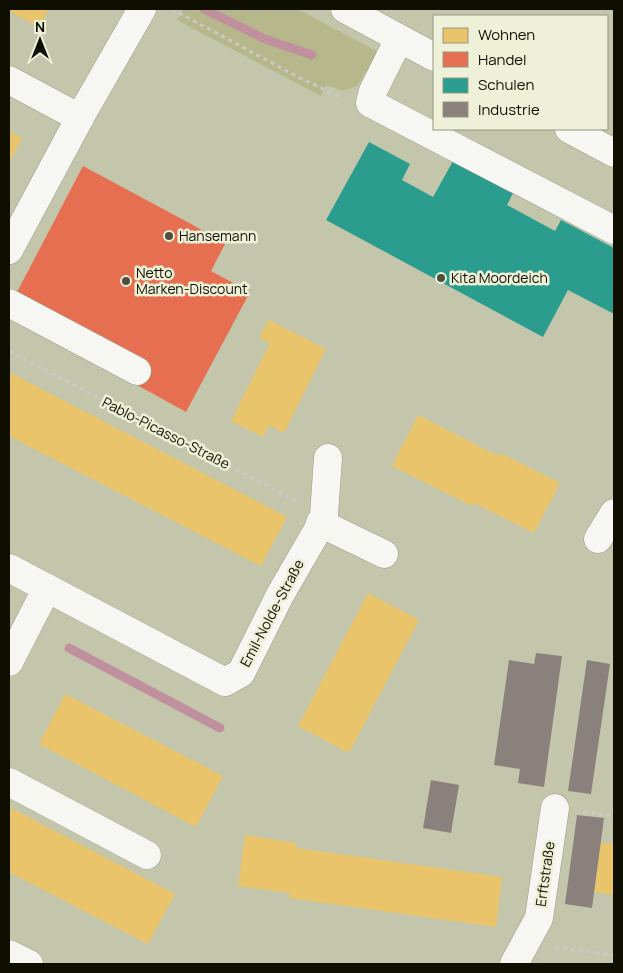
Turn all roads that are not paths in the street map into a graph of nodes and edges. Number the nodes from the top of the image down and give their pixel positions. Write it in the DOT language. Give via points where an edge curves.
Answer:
graph roads {
  1 [pos="142,9"];
  2 [pos="345,9"];
  3 [pos="399,39"];
  4 [pos="433,56"];
  5 [pos="9,80"];
  6 [pos="80,118"];
  7 [pos="571,130"];
  8 [pos="614,153"];
  9 [pos="614,230"];
  10 [pos="9,250"];
  11 [pos="9,303"];
  12 [pos="137,371"];
  13 [pos="328,458"];
  14 [pos="614,513"];
  15 [pos="322,519"];
  16 [pos="598,539"];
  17 [pos="384,554"];
  18 [pos="9,568"];
  19 [pos="47,588"];
  20 [pos="9,662"];
  21 [pos="9,782"];
  22 [pos="555,808"];
  23 [pos="147,855"];
  24 [pos="9,954"];
  25 [pos="519,954"];
  26 [pos="29,964"];
  1 -- 6 [label="street"];
  2 -- 3 [label="street"];
  3 -- 4 [label="street"];
  3 -- 9 [label="street" via="370,103"];
  5 -- 6 [label="street"];
  6 -- 10 [label="street"];
  7 -- 8 [label="street"];
  11 -- 12 [label="street"];
  13 -- 15 [label="street, Emil-Nolde-Straße"];
  14 -- 16 [label="street"];
  15 -- 17 [label="street"];
  15 -- 19 [label="street, Emil-Nolde-Straße" via="241,673 225,682"];
  18 -- 19 [label="street"];
  19 -- 20 [label="street"];
  21 -- 23 [label="street"];
  22 -- 25 [label="street, Erftstraße" via="539,918"];
  24 -- 26 [label="street"];
}
